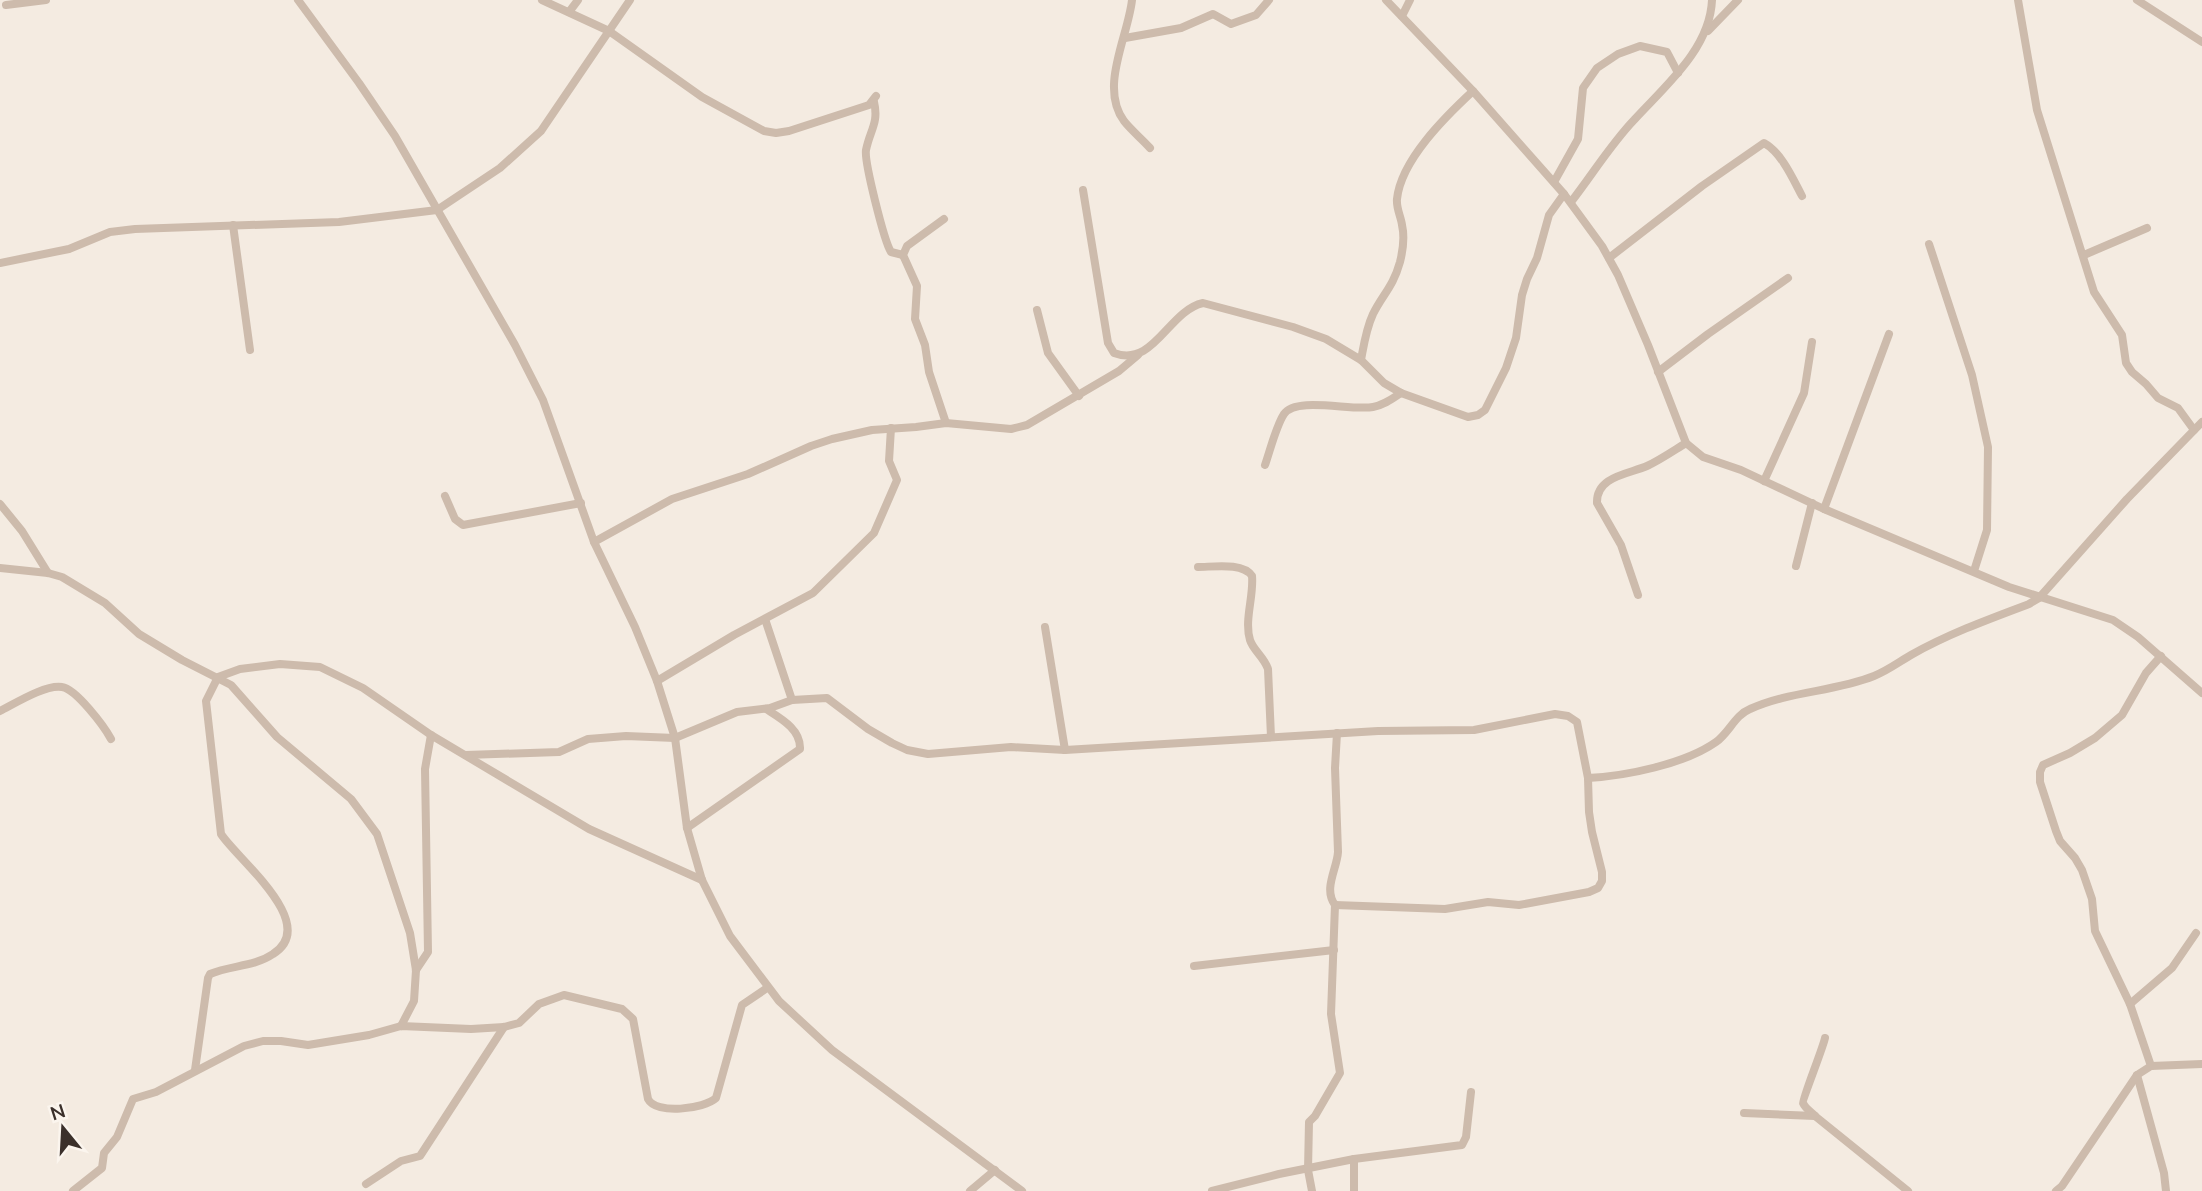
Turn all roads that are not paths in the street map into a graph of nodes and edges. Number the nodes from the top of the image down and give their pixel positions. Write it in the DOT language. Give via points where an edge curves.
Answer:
graph roads {
  1 [pos="46,0"];
  2 [pos="298,0"];
  3 [pos="542,0"];
  4 [pos="578,0"];
  5 [pos="630,0"];
  6 [pos="1132,0"];
  7 [pos="1269,0"];
  8 [pos="1386,0"];
  9 [pos="1410,0"];
  10 [pos="1712,0"];
  11 [pos="1738,0"];
  12 [pos="2018,0"];
  13 [pos="2137,0"];
  14 [pos="6,5"];
  15 [pos="569,12"];
  16 [pos="1402,16"];
  17 [pos="609,31"];
  18 [pos="1704,36"];
  19 [pos="1125,37"];
  20 [pos="2202,42"];
  21 [pos="1678,73"];
  22 [pos="1473,91"];
  23 [pos="1150,148"];
  24 [pos="1554,182"];
  25 [pos="1083,190"];
  26 [pos="1564,194"];
  27 [pos="1802,196"];
  28 [pos="1572,202"];
  29 [pos="437,210"];
  30 [pos="944,219"];
  31 [pos="233,225"];
  32 [pos="2147,228"];
  33 [pos="1929,244"];
  34 [pos="903,255"];
  35 [pos="2084,255"];
  36 [pos="1609,258"];
  37 [pos="0,262"];
  38 [pos="1788,278"];
  39 [pos="1037,310"];
  40 [pos="1889,334"];
  41 [pos="1812,342"];
  42 [pos="250,350"];
  43 [pos="1114,354"];
  44 [pos="1138,355"];
  45 [pos="1361,360"];
  46 [pos="1119,371"];
  47 [pos="1658,372"];
  48 [pos="1401,393"];
  49 [pos="1079,396"];
  50 [pos="946,422"];
  51 [pos="2202,422"];
  52 [pos="891,428"];
  53 [pos="2194,430"];
  54 [pos="1686,443"];
  55 [pos="1265,465"];
  56 [pos="1764,481"];
  57 [pos="445,496"];
  58 [pos="581,503"];
  59 [pos="1812,503"];
  60 [pos="0,504"];
  61 [pos="1824,509"];
  62 [pos="594,542"];
  63 [pos="1796,566"];
  64 [pos="1198,567"];
  65 [pos="0,568"];
  66 [pos="1974,571"];
  67 [pos="48,573"];
  68 [pos="1638,596"];
  69 [pos="2039,598"];
  70 [pos="765,619"];
  71 [pos="1045,627"];
  72 [pos="2161,656"];
  73 [pos="218,677"];
  74 [pos="657,681"];
  75 [pos="2202,693"];
  76 [pos="792,700"];
  77 [pos="766,709"];
  78 [pos="0,711"];
  79 [pos="1336,733"];
  80 [pos="431,735"];
  81 [pos="1271,737"];
  82 [pos="675,738"];
  83 [pos="111,739"];
  84 [pos="1065,750"];
  85 [pos="466,755"];
  86 [pos="1588,778"];
  87 [pos="687,828"];
  88 [pos="702,880"];
  89 [pos="1335,905"];
  90 [pos="2196,933"];
  91 [pos="1334,950"];
  92 [pos="1194,966"];
  93 [pos="416,970"];
  94 [pos="767,988"];
  95 [pos="2130,1004"];
  96 [pos="401,1026"];
  97 [pos="504,1027"];
  98 [pos="1825,1038"];
  99 [pos="2202,1064"];
  100 [pos="2151,1066"];
  101 [pos="195,1070"];
  102 [pos="2137,1074"];
  103 [pos="1471,1092"];
  104 [pos="1744,1113"];
  105 [pos="1815,1116"];
  106 [pos="1354,1159"];
  107 [pos="995,1170"];
  108 [pos="1308,1170"];
  109 [pos="366,1184"];
  110 [pos="73,1191"];
  111 [pos="970,1191"];
  112 [pos="1022,1191"];
  113 [pos="1212,1191"];
  114 [pos="1312,1191"];
  115 [pos="1354,1191"];
  116 [pos="1908,1191"];
  117 [pos="2056,1191"];
  118 [pos="2166,1191"];
  1 -- 14 [label="street"];
  2 -- 29 [label="street" via="381,115"];
  3 -- 15 [label="street"];
  4 -- 15 [label="street"];
  5 -- 17 [label="street"];
  6 -- 19 [label="street"];
  7 -- 19 [label="street" via="1256,15 1231,24 1213,14 1181,28"];
  8 -- 16 [label="street"];
  9 -- 16 [label="street"];
  10 -- 18 [label="street"];
  11 -- 18 [label="street"];
  12 -- 35 [label="street" via="2036,110"];
  13 -- 20 [label="street"];
  15 -- 17 [label="street"];
  16 -- 22 [label="street"];
  17 -- 29 [label="street" via="541,131 500,168"];
  17 -- 34 [label="street" via="702,97 764,131 789,131 869,105 875,99 877,118 867,162 888,247"];
  18 -- 21 [label="street"];
  19 -- 23 [label="street" via="1116,70 1116,102 1123,120"];
  21 -- 24 [label="street" via="1667,52 1640,46 1597,68 1583,88 1578,139"];
  21 -- 28 [label="street" via="1633,121"];
  22 -- 24 [label="street"];
  22 -- 45 [label="street" via="1423,144 1404,177 1397,199 1403,233 1401,258 1394,282 1367,326"];
  24 -- 26 [label="street"];
  25 -- 43 [label="street" via="1108,343"];
  26 -- 28 [label="street"];
  26 -- 48 [label="street" via="1545,226 1522,295 1516,338 1485,410 1468,417"];
  27 -- 36 [label="street" via="1792,176 1764,143"];
  28 -- 36 [label="street"];
  29 -- 31 [label="street" via="339,222"];
  29 -- 58 [label="street" via="543,400"];
  30 -- 34 [label="street" via="907,246"];
  31 -- 37 [label="street" via="110,232 69,249"];
  31 -- 42 [label="street"];
  32 -- 35 [label="street"];
  33 -- 66 [label="street" via="1972,375 1988,447 1987,530"];
  34 -- 50 [label="street" via="917,286 915,319"];
  35 -- 53 [label="street" via="2094,292 2122,335 2126,363 2158,398 2178,408"];
  36 -- 47 [label="street"];
  38 -- 47 [label="street"];
  39 -- 49 [label="street" via="1048,353"];
  40 -- 61 [label="street"];
  41 -- 56 [label="street" via="1804,393"];
  43 -- 44 [label="street"];
  43 -- 46 [label="street"];
  44 -- 45 [label="street" via="1188,308 1203,303 1315,335"];
  44 -- 46 [label="street"];
  45 -- 48 [label="street"];
  46 -- 49 [label="street"];
  47 -- 54 [label="street"];
  48 -- 55 [label="street" via="1374,407 1291,408 1283,414"];
  49 -- 50 [label="street" via="1011,429"];
  50 -- 52 [label="street"];
  51 -- 53 [label="street"];
  52 -- 62 [label="street" via="822,443 672,499"];
  52 -- 70 [label="street" via="889,461 897,480 874,533 813,593"];
  53 -- 69 [label="street"];
  54 -- 56 [label="street" via="1703,457"];
  54 -- 68 [label="street" via="1647,466 1610,480 1597,496 1621,545"];
  56 -- 59 [label="street"];
  57 -- 58 [label="street" via="455,519 463,525"];
  58 -- 62 [label="street"];
  59 -- 61 [label="street"];
  59 -- 63 [label="street"];
  60 -- 67 [label="street"];
  61 -- 66 [label="street"];
  62 -- 74 [label="street"];
  64 -- 81 [label="street" via="1241,568 1252,576 1250,640 1268,669"];
  65 -- 67 [label="street"];
  66 -- 69 [label="street"];
  67 -- 73 [label="street" via="105,603 150,641"];
  69 -- 72 [label="street" via="2113,620"];
  69 -- 86 [label="street" via="1923,649 1875,676 1746,710 1702,750 1643,769"];
  70 -- 74 [label="street"];
  70 -- 76 [label="street"];
  71 -- 84 [label="street"];
  72 -- 75 [label="street"];
  72 -- 95 [label="street" via="2122,715 2087,743 2043,765 2040,772 2056,831 2082,870 2092,899 2095,931"];
  73 -- 80 [label="street" via="280,664 320,667 363,688"];
  73 -- 93 [label="street" via="231,685 277,737 351,799 377,834 410,933"];
  73 -- 101 [label="street" via="206,701 221,834 279,904 287,934 275,953 208,978"];
  74 -- 82 [label="street"];
  76 -- 77 [label="street"];
  76 -- 84 [label="street" via="827,698 867,729 917,752 1011,747"];
  77 -- 82 [label="street" via="737,712"];
  77 -- 87 [label="street" via="792,728 800,749"];
  78 -- 83 [label="street" via="61,686 74,694"];
  79 -- 81 [label="street"];
  79 -- 86 [label="street" via="1474,730 1555,714 1568,716 1577,722"];
  79 -- 89 [label="street" via="1338,862 1330,896"];
  80 -- 85 [label="street"];
  80 -- 93 [label="street" via="425,769 428,952"];
  81 -- 84 [label="street"];
  82 -- 85 [label="street" via="588,739 559,752"];
  82 -- 87 [label="street"];
  85 -- 88 [label="street" via="589,829"];
  86 -- 89 [label="street" via="1590,822 1602,872 1598,888 1519,905 1488,902 1445,909"];
  87 -- 88 [label="street"];
  88 -- 94 [label="street" via="730,936"];
  89 -- 91 [label="street"];
  90 -- 95 [label="street" via="2172,968"];
  91 -- 92 [label="street"];
  91 -- 108 [label="street" via="1331,1014 1340,1073 1309,1122"];
  93 -- 96 [label="street" via="414,1001"];
  94 -- 97 [label="street" via="742,1005 716,1098 703,1106 651,1105 633,1019 622,1009 565,995 539,1004 519,1023"];
  94 -- 107 [label="street" via="832,1050"];
  95 -- 100 [label="street"];
  96 -- 97 [label="street"];
  96 -- 101 [label="street" via="307,1045 263,1041"];
  97 -- 109 [label="street" via="420,1156 401,1161"];
  98 -- 105 [label="street" via="1803,1096 1803,1103"];
  99 -- 100 [label="street"];
  100 -- 102 [label="street"];
  101 -- 110 [label="street" via="133,1099 117,1137 104,1153 102,1168"];
  102 -- 117 [label="street"];
  102 -- 118 [label="street"];
  103 -- 106 [label="street" via="1462,1145"];
  104 -- 105 [label="street"];
  105 -- 116 [label="street"];
  106 -- 108 [label="street"];
  106 -- 115 [label="street"];
  107 -- 111 [label="street"];
  107 -- 112 [label="street"];
  108 -- 113 [label="street"];
  108 -- 114 [label="street"];
}
